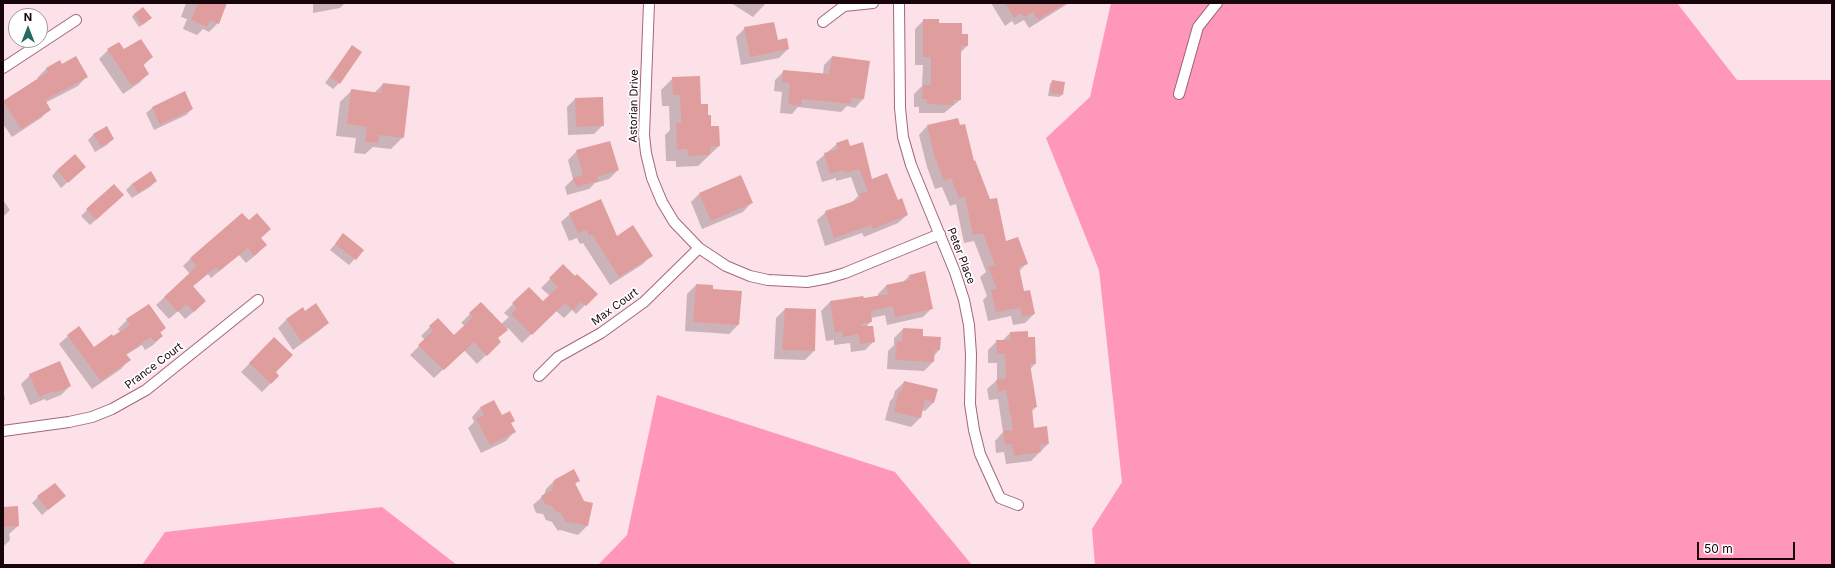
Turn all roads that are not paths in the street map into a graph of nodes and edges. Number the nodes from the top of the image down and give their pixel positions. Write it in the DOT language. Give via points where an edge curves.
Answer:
graph roads {
  1 [pos="649,3"];
  2 [pos="873,3"];
  3 [pos="899,3"];
  4 [pos="1217,3"];
  5 [pos="76,20"];
  6 [pos="823,22"];
  7 [pos="3,68"];
  8 [pos="1179,94"];
  9 [pos="940,234"];
  10 [pos="699,248"];
  11 [pos="258,300"];
  12 [pos="539,376"];
  13 [pos="3,431"];
  14 [pos="1018,505"];
  1 -- 10 [label="street, Astorian Drive" via="644,135 646,153 652,178 662,202 674,222"];
  2 -- 6 [label="street" via="844,6"];
  3 -- 9 [label="street, Peter Place" via="900,108 903,137 911,165"];
  4 -- 8 [label="street" via="1198,27"];
  5 -- 7 [label="street"];
  9 -- 10 [label="street, Astorian Drive" via="845,273 807,282 768,280 750,276 726,266"];
  9 -- 14 [label="street, Peter Place" via="964,300 969,325 970,404 980,454 1000,498"];
  10 -- 12 [label="street, Max Court" via="644,302 601,333 558,357"];
  11 -- 13 [label="street, Prance Court" via="146,390 112,409 69,422"];
}
